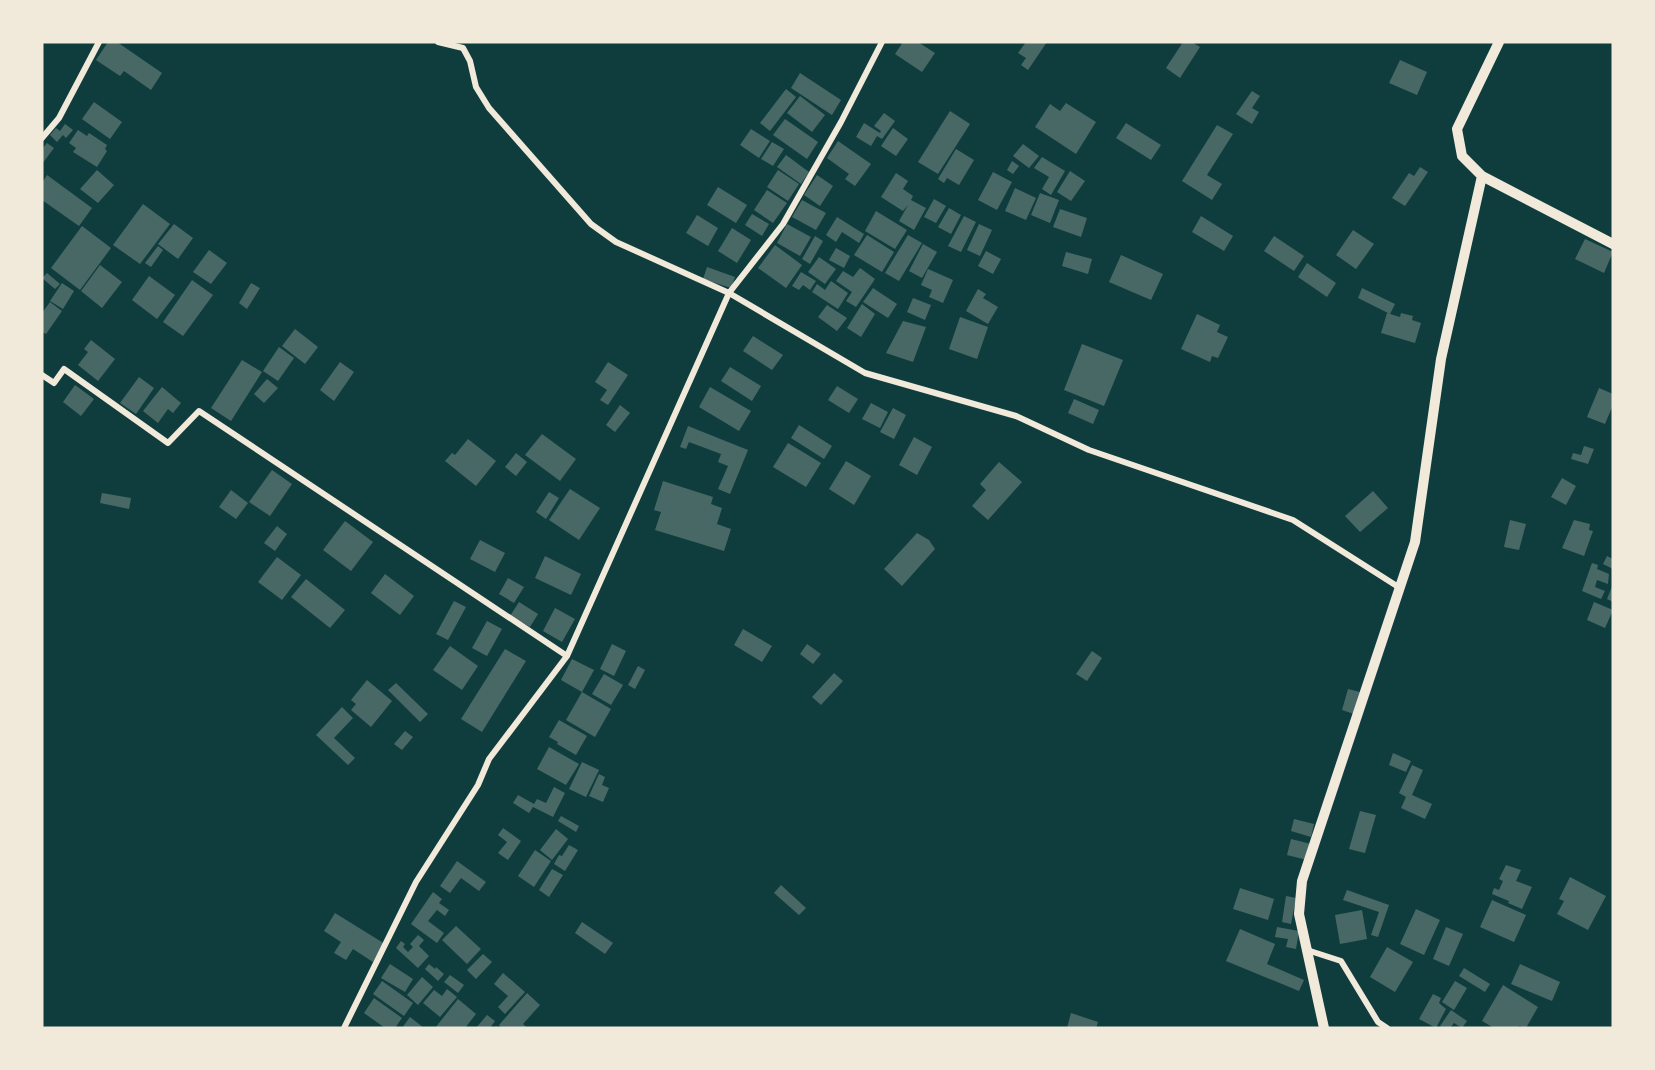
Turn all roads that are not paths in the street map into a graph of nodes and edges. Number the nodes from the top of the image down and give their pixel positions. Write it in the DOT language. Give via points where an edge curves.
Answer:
graph roads {
  1 [pos="99,42"];
  2 [pos="438,42"];
  3 [pos="882,42"];
  4 [pos="1499,42"];
  5 [pos="42,138"];
  6 [pos="1482,176"];
  7 [pos="1613,244"];
  8 [pos="729,293"];
  9 [pos="42,375"];
  10 [pos="1400,588"];
  11 [pos="567,656"];
  12 [pos="1307,950"];
  13 [pos="344,1028"];
  14 [pos="1324,1028"];
  15 [pos="1387,1028"];
  1 -- 5 [label="street" via="59,118"];
  2 -- 8 [label="street" via="463,48 476,87 489,108 591,224 616,242"];
  3 -- 8 [label="street" via="842,122 783,224"];
  4 -- 6 [label="street" via="1457,129 1462,156"];
  6 -- 7 [label="street"];
  6 -- 10 [label="street" via="1441,359 1415,542"];
  8 -- 10 [label="street" via="865,373 1016,416 1089,450 1293,520"];
  8 -- 11 [label="street"];
  9 -- 11 [label="street" via="54,383 64,369 168,442 199,411"];
  10 -- 12 [label="street" via="1302,881 1299,914"];
  11 -- 13 [label="street" via="489,759 478,785 416,882"];
  12 -- 14 [label="street"];
  12 -- 15 [label="street" via="1341,961 1378,1022"];
}
